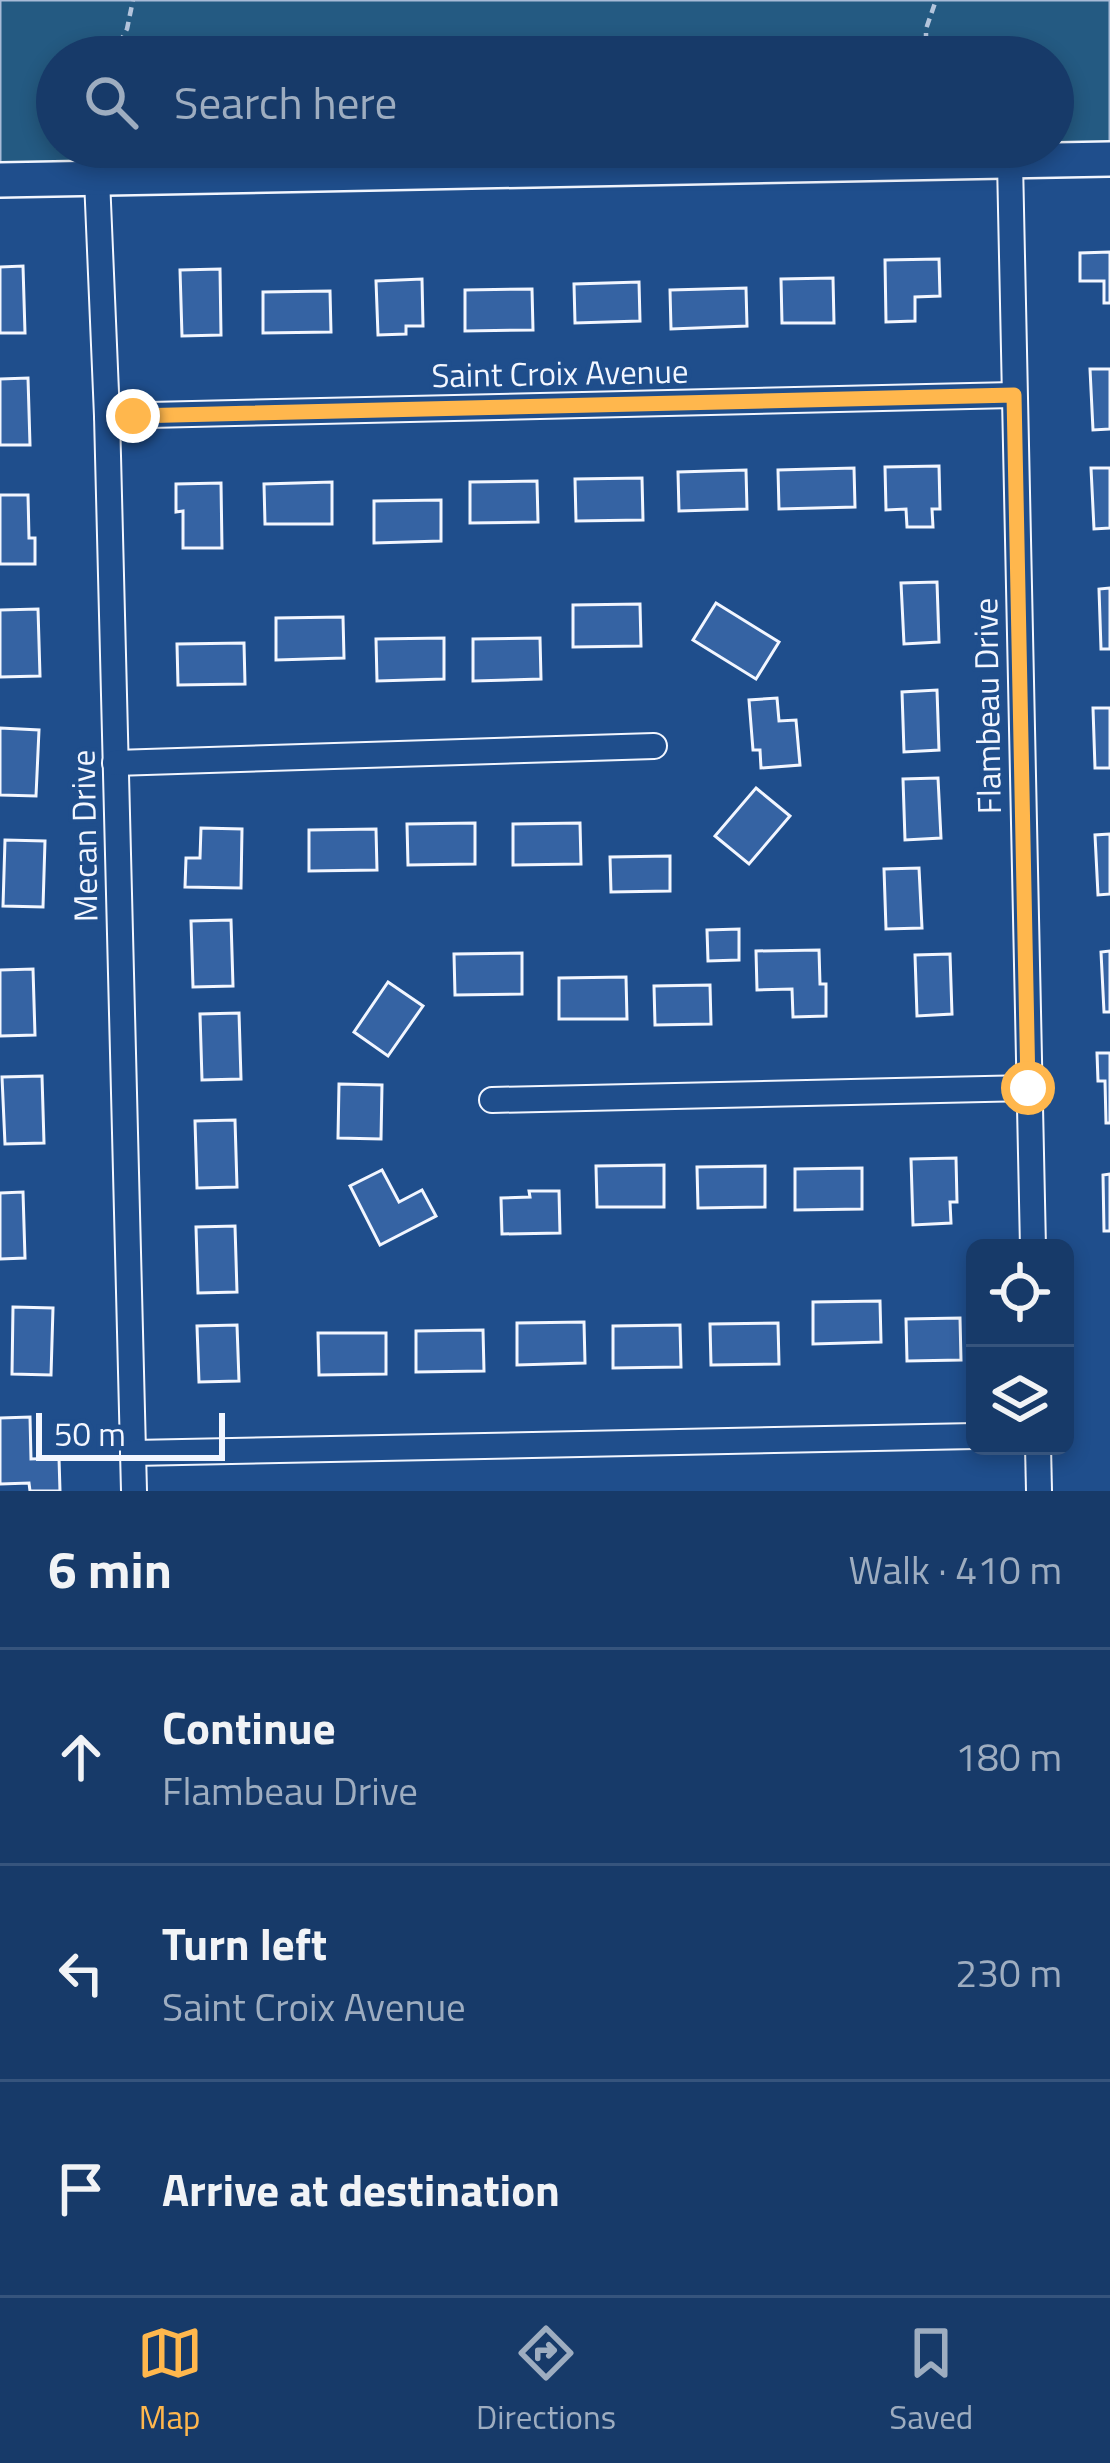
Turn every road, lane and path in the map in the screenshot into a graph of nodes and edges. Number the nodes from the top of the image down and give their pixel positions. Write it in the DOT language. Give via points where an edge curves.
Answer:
graph roads {
  1 [pos="133,0"];
  2 [pos="936,0"];
  3 [pos="123,36"];
  4 [pos="926,36"];
  5 [pos="1110,159"];
  6 [pos="1074,160"];
  7 [pos="668,168"];
  8 [pos="1010,168"];
  9 [pos="97,178"];
  10 [pos="0,180"];
  11 [pos="1014,395"];
  12 [pos="106,416"];
  13 [pos="654,746"];
  14 [pos="115,763"];
  15 [pos="1028,1088"];
  16 [pos="492,1100"];
  17 [pos="1033,1239"];
  18 [pos="966,1436"];
  19 [pos="133,1454"];
  20 [pos="1038,1455"];
  21 [pos="134,1491"];
  22 [pos="1039,1491"];
  1 -- 3 [label="path"];
  2 -- 4 [label="path"];
  5 -- 6 [label="street"];
  7 -- 9 [label="street"];
  8 -- 11 [label="street, Flambeau Drive"];
  9 -- 10 [label="street"];
  9 -- 12 [label="street, Mecan Drive"];
  11 -- 12 [label="street, Saint Croix Avenue"];
  11 -- 15 [label="street, Flambeau Drive"];
  12 -- 14 [label="street, Mecan Drive"];
  13 -- 14 [label="street"];
  14 -- 19 [label="street, Mecan Drive"];
  15 -- 16 [label="street"];
  15 -- 17 [label="street, Flambeau Drive"];
  18 -- 19 [label="street"];
  19 -- 21 [label="street, Mecan Drive"];
  20 -- 22 [label="street"];
}
